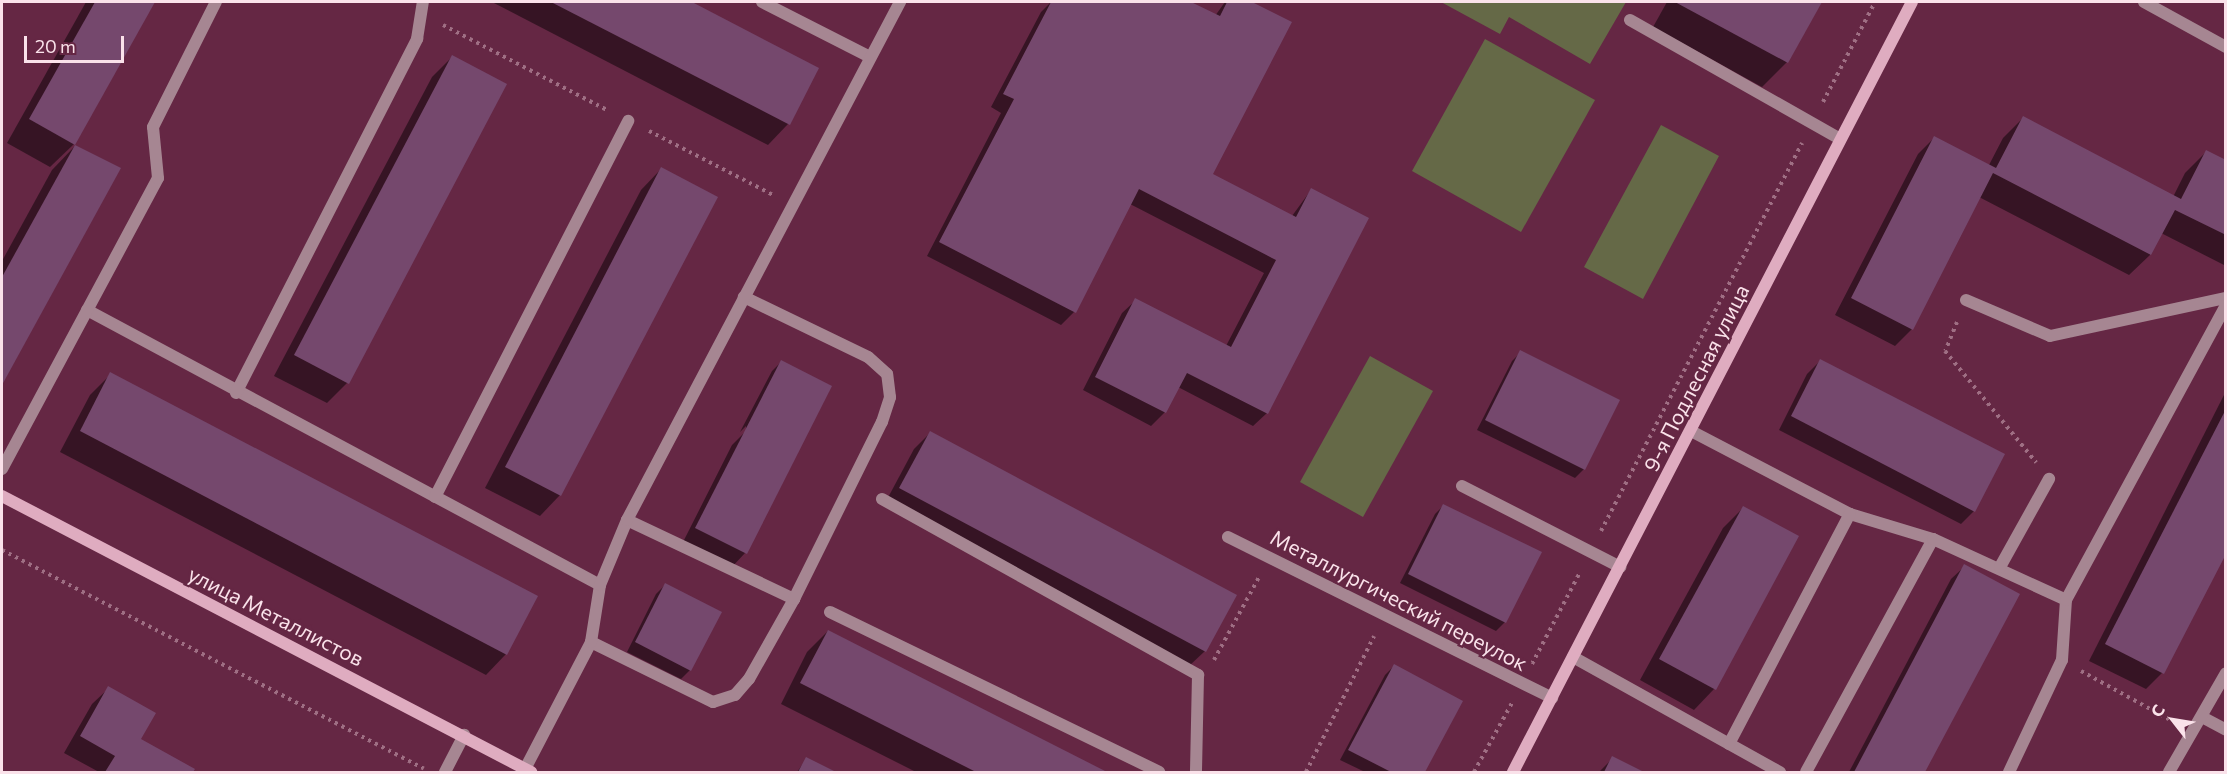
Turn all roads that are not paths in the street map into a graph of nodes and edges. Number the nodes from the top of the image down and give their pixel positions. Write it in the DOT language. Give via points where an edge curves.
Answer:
graph roads {
  1 [pos="216,2"];
  2 [pos="423,2"];
  3 [pos="762,2"];
  4 [pos="900,2"];
  5 [pos="1912,2"];
  6 [pos="2144,2"];
  7 [pos="1630,21"];
  8 [pos="2226,47"];
  9 [pos="870,57"];
  10 [pos="628,121"];
  11 [pos="1840,139"];
  12 [pos="744,297"];
  13 [pos="2226,298"];
  14 [pos="1966,300"];
  15 [pos="2226,305"];
  16 [pos="87,310"];
  17 [pos="236,393"];
  18 [pos="1691,431"];
  19 [pos="2,469"];
  20 [pos="2049,479"];
  21 [pos="1462,486"];
  22 [pos="2,496"];
  23 [pos="435,498"];
  24 [pos="882,499"];
  25 [pos="1850,514"];
  26 [pos="627,520"];
  27 [pos="1228,537"];
  28 [pos="1933,539"];
  29 [pos="1620,567"];
  30 [pos="2000,567"];
  31 [pos="600,585"];
  32 [pos="794,599"];
  33 [pos="2066,600"];
  34 [pos="830,612"];
  35 [pos="591,642"];
  36 [pos="1573,657"];
  37 [pos="2226,672"];
  38 [pos="1552,698"];
  39 [pos="2202,717"];
  40 [pos="2226,730"];
  41 [pos="464,735"];
  42 [pos="1730,744"];
  43 [pos="528,771"];
  44 [pos="445,772"];
  45 [pos="1159,772"];
  46 [pos="1196,772"];
  47 [pos="1514,772"];
  48 [pos="1780,772"];
  49 [pos="1806,772"];
  50 [pos="2009,772"];
  51 [pos="2169,772"];
  1 -- 16 [label="street" via="153,127 159,178"];
  2 -- 17 [label="street" via="417,39"];
  3 -- 9 [label="street"];
  4 -- 9 [label="street"];
  5 -- 11 [label="street, 9-я Подлесная улица"];
  6 -- 8 [label="street"];
  7 -- 11 [label="street"];
  9 -- 12 [label="street"];
  10 -- 23 [label="street"];
  11 -- 18 [label="street, 9-я Подлесная улица"];
  12 -- 26 [label="street"];
  12 -- 32 [label="street" via="868,357 887,374 890,397 882,422"];
  13 -- 14 [label="street" via="2050,336"];
  15 -- 33 [label="street"];
  16 -- 17 [label="street"];
  16 -- 19 [label="street"];
  17 -- 23 [label="street"];
  18 -- 25 [label="street"];
  18 -- 29 [label="street, 9-я Подлесная улица"];
  20 -- 30 [label="street"];
  21 -- 29 [label="street"];
  22 -- 41 [label="street, улица Металлистов"];
  23 -- 31 [label="street"];
  24 -- 46 [label="street" via="1198,675"];
  25 -- 28 [label="street"];
  25 -- 42 [label="street"];
  26 -- 31 [label="street"];
  26 -- 32 [label="street"];
  27 -- 38 [label="street, Металлургический переулок"];
  28 -- 30 [label="street"];
  28 -- 49 [label="street"];
  29 -- 36 [label="street, 9-я Подлесная улица"];
  30 -- 33 [label="street"];
  31 -- 35 [label="street"];
  32 -- 35 [label="street" via="749,679 735,695 713,702"];
  33 -- 50 [label="street" via="2062,660"];
  34 -- 45 [label="street"];
  35 -- 43 [label="street"];
  36 -- 38 [label="street, 9-я Подлесная улица"];
  36 -- 42 [label="street"];
  37 -- 39 [label="street"];
  38 -- 47 [label="street, 9-я Подлесная улица"];
  39 -- 40 [label="street"];
  39 -- 51 [label="street"];
  41 -- 43 [label="street, улица Металлистов"];
  41 -- 44 [label="street"];
  42 -- 48 [label="street"];
}
